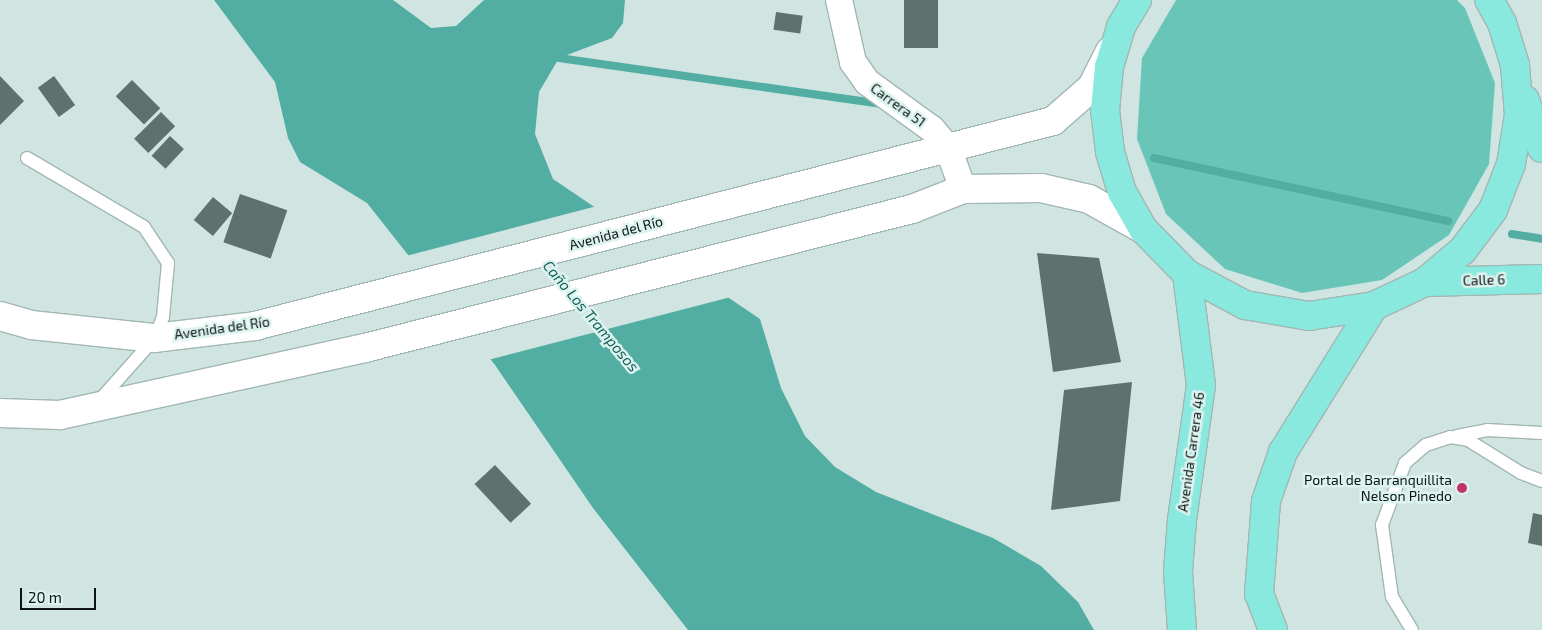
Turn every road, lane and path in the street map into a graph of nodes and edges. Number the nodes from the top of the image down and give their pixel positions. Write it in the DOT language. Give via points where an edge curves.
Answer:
graph roads {
  1 [pos="839,0"];
  2 [pos="1136,0"];
  3 [pos="1489,0"];
  4 [pos="1121,27"];
  5 [pos="1515,65"];
  6 [pos="948,148"];
  7 [pos="1542,148"];
  8 [pos="27,158"];
  9 [pos="963,189"];
  10 [pos="1143,229"];
  11 [pos="1187,274"];
  12 [pos="1542,279"];
  13 [pos="1426,282"];
  14 [pos="1374,306"];
  15 [pos="0,316"];
  16 [pos="154,338"];
  17 [pos="92,408"];
  18 [pos="0,413"];
  19 [pos="1542,433"];
  20 [pos="1450,437"];
  21 [pos="1542,481"];
  22 [pos="1182,630"];
  23 [pos="1273,630"];
  24 [pos="1412,630"];
  1 -- 6 [label="street, Carrera 51" via="853,62 867,82 932,130"];
  2 -- 4 [label="main road"];
  3 -- 5 [label="main road" via="1502,23"];
  4 -- 6 [label="main road, Avenida del Río" via="1092,87 1053,122"];
  4 -- 10 [label="main road" via="1109,68 1105,110 1110,152 1122,192"];
  5 -- 7 [label="main road"];
  5 -- 13 [label="main road" via="1518,125 1512,164 1493,210 1463,250"];
  6 -- 9 [label="street"];
  6 -- 16 [label="main road, Avenida del Río" via="255,326"];
  8 -- 16 [label="lane" via="144,227 168,262 163,317"];
  9 -- 10 [label="main road" via="1041,188 1089,199"];
  9 -- 17 [label="main road" via="912,209 388,342"];
  10 -- 11 [label="main road"];
  11 -- 14 [label="main road" via="1245,305 1309,316"];
  11 -- 22 [label="main road, Avenida Carrera 46" via="1201,385 1178,571"];
  12 -- 13 [label="main road, Calle 6"];
  13 -- 14 [label="main road"];
  14 -- 23 [label="main road" via="1291,438 1266,501 1259,594"];
  15 -- 16 [label="main road, Avenida del Río" via="31,325"];
  16 -- 17 [label="lane"];
  17 -- 18 [label="main road" via="60,415"];
  19 -- 20 [label="lane" via="1487,430"];
  20 -- 21 [label="lane" via="1483,447 1521,474"];
  20 -- 24 [label="lane" via="1426,445 1405,463 1382,525 1392,597"];
}
